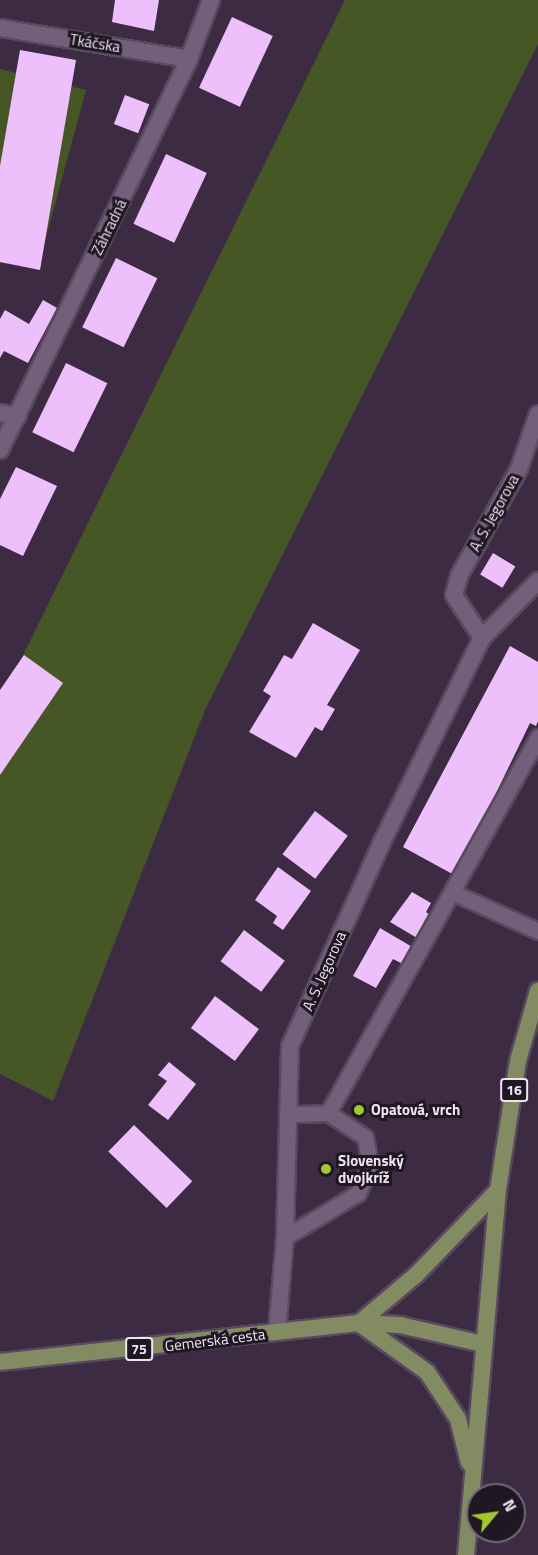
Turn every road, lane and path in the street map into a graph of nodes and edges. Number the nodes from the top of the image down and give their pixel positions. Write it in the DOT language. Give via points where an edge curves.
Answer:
graph roads {
  1 [pos="211,0"];
  2 [pos="0,28"];
  3 [pos="189,59"];
  4 [pos="0,413"];
  5 [pos="538,414"];
  6 [pos="18,416"];
  7 [pos="0,450"];
  8 [pos="538,581"];
  9 [pos="482,639"];
  10 [pos="538,737"];
  11 [pos="454,893"];
  12 [pos="538,931"];
  13 [pos="538,991"];
  14 [pos="328,1113"];
  15 [pos="290,1114"];
  16 [pos="498,1190"];
  17 [pos="285,1237"];
  18 [pos="359,1323"];
  19 [pos="277,1332"];
  20 [pos="483,1344"];
  21 [pos="0,1362"];
  22 [pos="472,1478"];
  23 [pos="466,1555"];
  1 -- 3 [label="street, Záhradná"];
  2 -- 3 [label="street, Tkáčska"];
  3 -- 6 [label="street, Záhradná"];
  4 -- 6 [label="street"];
  5 -- 9 [label="street, A. S. Jegorova" via="519,469 459,576 454,595"];
  6 -- 7 [label="street, Záhradná"];
  8 -- 9 [label="street, A. S. Jegorova"];
  9 -- 15 [label="street, A. S. Jegorova" via="381,844 290,1046"];
  10 -- 11 [label="lane"];
  11 -- 12 [label="lane"];
  11 -- 14 [label="lane"];
  13 -- 16 [label="main road, 16" via="518,1061"];
  14 -- 15 [label="lane"];
  14 -- 17 [label="lane" via="365,1137 370,1165 358,1193"];
  15 -- 17 [label="street, A. S. Jegorova"];
  16 -- 18 [label="main road" via="416,1275"];
  16 -- 20 [label="main road, 16"];
  17 -- 19 [label="street, A. S. Jegorova"];
  18 -- 19 [label="main road, Gemerská cesta / 75"];
  18 -- 20 [label="main road, 75" via="400,1325"];
  18 -- 22 [label="main road" via="427,1372 458,1419"];
  19 -- 21 [label="main road, Gemerská cesta / 75"];
  20 -- 22 [label="main road, 16"];
  22 -- 23 [label="main road, 16"];
}
